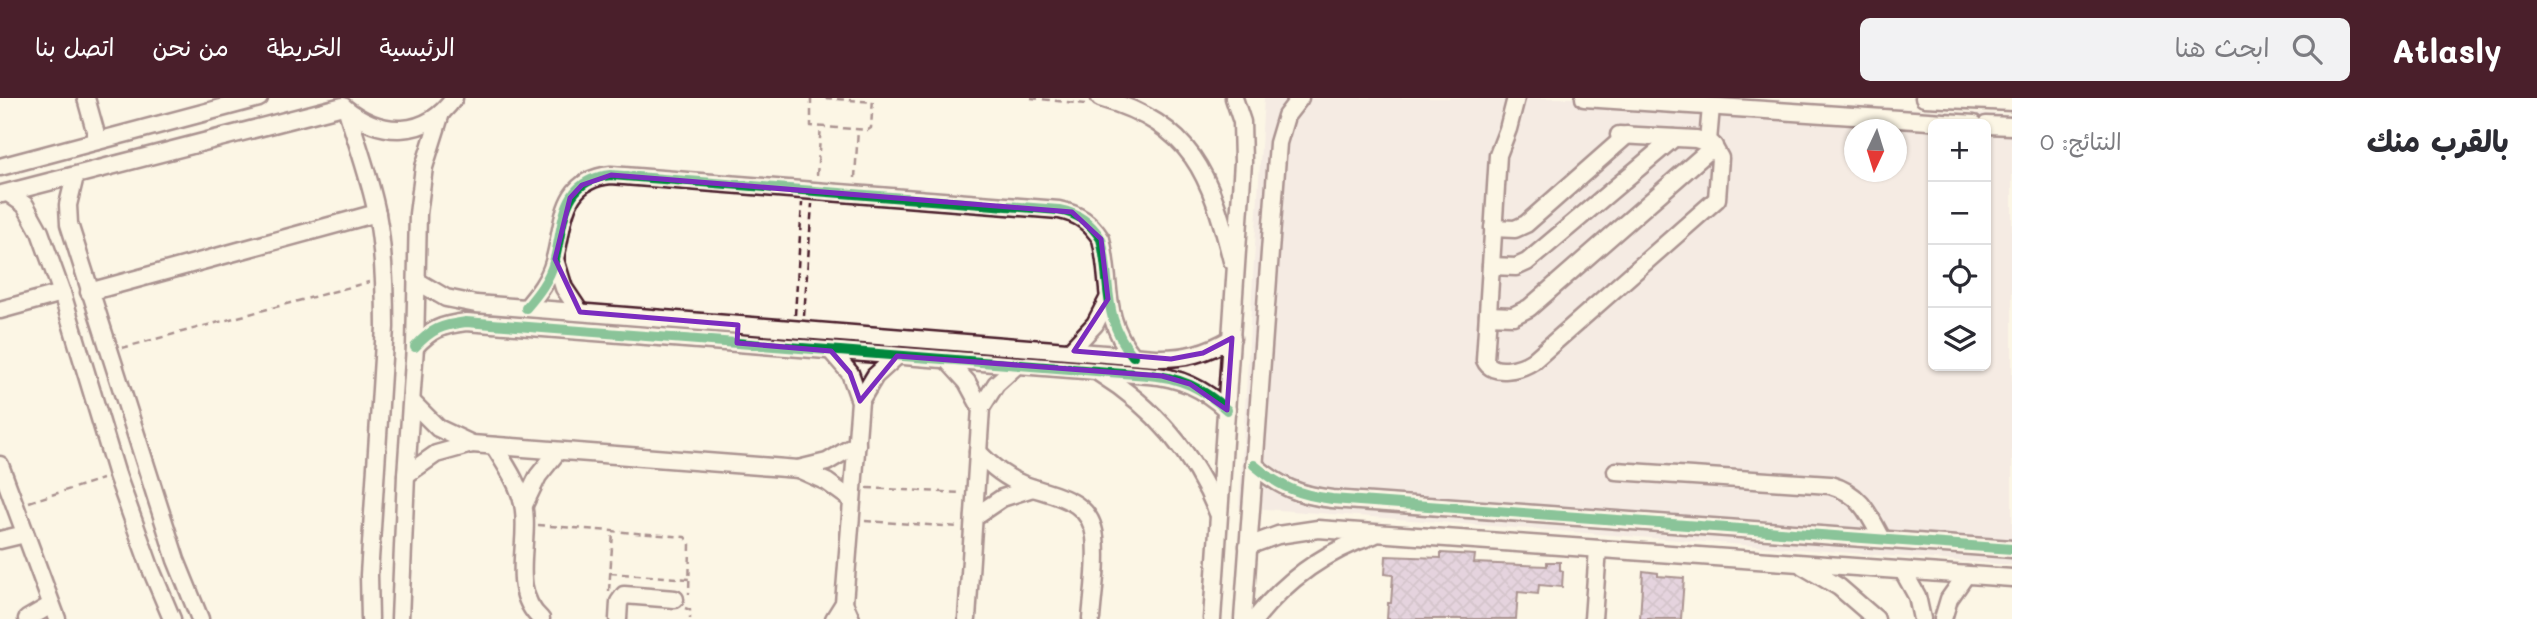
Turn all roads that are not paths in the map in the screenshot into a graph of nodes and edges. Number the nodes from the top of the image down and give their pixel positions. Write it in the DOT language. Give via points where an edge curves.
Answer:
graph roads {
  1 [pos="86,98"];
  2 [pos="454,98"];
  3 [pos="1234,98"];
  4 [pos="1300,98"];
  5 [pos="1516,98"];
  6 [pos="1584,98"];
  7 [pos="1924,98"];
  8 [pos="253,100"];
  9 [pos="1632,100"];
  10 [pos="1095,101"];
  11 [pos="2012,102"];
  12 [pos="343,105"];
  13 [pos="1712,107"];
  14 [pos="441,113"];
  15 [pos="1928,121"];
  16 [pos="1991,125"];
  17 [pos="2012,126"];
  18 [pos="252,129"];
  19 [pos="1674,138"];
  20 [pos="97,141"];
  21 [pos="1711,144"];
  22 [pos="0,167"];
  23 [pos="75,176"];
  24 [pos="4,194"];
  25 [pos="377,212"];
  26 [pos="69,224"];
  27 [pos="1493,228"];
  28 [pos="40,232"];
  29 [pos="555,259"];
  30 [pos="1491,266"];
  31 [pos="1236,276"];
  32 [pos="417,281"];
  33 [pos="89,292"];
  34 [pos="62,293"];
  35 [pos="1108,299"];
  36 [pos="526,307"];
  37 [pos="0,310"];
  38 [pos="580,312"];
  39 [pos="1488,315"];
  40 [pos="738,324"];
  41 [pos="1232,338"];
  42 [pos="737,344"];
  43 [pos="415,347"];
  44 [pos="831,351"];
  45 [pos="1070,351"];
  46 [pos="897,356"];
  47 [pos="1133,356"];
  48 [pos="947,360"];
  49 [pos="1017,365"];
  50 [pos="1097,371"];
  51 [pos="860,401"];
  52 [pos="412,402"];
  53 [pos="981,408"];
  54 [pos="1227,410"];
  55 [pos="472,444"];
  56 [pos="857,444"];
  57 [pos="494,446"];
  58 [pos="558,451"];
  59 [pos="978,453"];
  60 [pos="143,461"];
  61 [pos="0,465"];
  62 [pos="1254,465"];
  63 [pos="798,469"];
  64 [pos="1616,471"];
  65 [pos="116,472"];
  66 [pos="406,475"];
  67 [pos="1034,488"];
  68 [pos="853,494"];
  69 [pos="524,505"];
  70 [pos="1220,519"];
  71 [pos="974,522"];
  72 [pos="1379,533"];
  73 [pos="25,534"];
  74 [pos="1882,539"];
  75 [pos="0,540"];
  76 [pos="1248,546"];
  77 [pos="2012,548"];
  78 [pos="1598,549"];
  79 [pos="1794,562"];
  80 [pos="1903,571"];
  81 [pos="1966,575"];
  82 [pos="2012,578"];
  83 [pos="844,603"];
  84 [pos="682,604"];
  85 [pos="54,612"];
  86 [pos="966,617"];
  87 [pos="27,619"];
  88 [pos="172,619"];
  89 [pos="200,619"];
  90 [pos="370,619"];
  91 [pos="400,619"];
  92 [pos="541,619"];
  93 [pos="618,619"];
  94 [pos="834,619"];
  95 [pos="851,619"];
  96 [pos="1091,619"];
  97 [pos="1212,619"];
  98 [pos="1243,619"];
  99 [pos="1255,619"];
  100 [pos="1593,619"];
  101 [pos="1875,619"];
  102 [pos="1922,619"];
  103 [pos="1943,619"];
  1 -- 20 [label="street"];
  2 -- 14 [label="street"];
  3 -- 31 [label="street" via="1244,143"];
  4 -- 62 [label="street" via="1286,116 1278,143"];
  5 -- 27 [label="street" via="1498,155"];
  6 -- 9 [label="street"];
  7 -- 11 [label="street"];
  8 -- 18 [label="street"];
  8 -- 20 [label="street"];
  9 -- 13 [label="street"];
  10 -- 31 [label="street" via="1144,113 1183,144 1210,185"];
  12 -- 14 [label="street" via="363,122 383,129 423,124"];
  12 -- 18 [label="street"];
  12 -- 25 [label="street"];
  13 -- 15 [label="street"];
  13 -- 21 [label="street"];
  14 -- 32 [label="street" via="420,189"];
  16 -- 17 [label="street"];
  18 -- 23 [label="street"];
  19 -- 21 [label="street"];
  19 -- 27 [label="street" via="1623,135 1526,224 1515,229"];
  19 -- 30 [label="street" via="1527,262 1516,267"];
  20 -- 22 [label="street"];
  21 -- 39 [label="street" via="1530,307 1513,316"];
  21 -- 39 [label="street" via="1720,158 1715,202 1533,360 1517,369 1487,366"];
  23 -- 24 [label="street"];
  23 -- 26 [label="street"];
  24 -- 28 [label="street" via="25,205"];
  25 -- 33 [label="street"];
  25 -- 90 [label="street" via="385,327"];
  26 -- 28 [label="street"];
  26 -- 33 [label="street"];
  27 -- 30 [label="street"];
  28 -- 34 [label="street"];
  29 -- 35 [label="street" via="570,198 582,185 611,175 1072,212 1084,218 1101,239"];
  29 -- 36 [label="street" via="544,285"];
  29 -- 38 [label="street" via="564,288"];
  30 -- 39 [label="street"];
  31 -- 41 [label="street"];
  32 -- 36 [label="street" via="461,302"];
  32 -- 43 [label="street"];
  33 -- 60 [label="street"];
  34 -- 37 [label="street"];
  34 -- 65 [label="street"];
  35 -- 45 [label="street" via="1095,324"];
  35 -- 47 [label="street" via="1116,331"];
  36 -- 38 [label="street"];
  38 -- 40 [label="street"];
  40 -- 42 [label="street"];
  40 -- 45 [label="street"];
  41 -- 47 [label="street" via="1187,357"];
  41 -- 54 [label="street"];
  42 -- 43 [label="street" via="466,322 439,328"];
  42 -- 44 [label="street"];
  43 -- 52 [label="street"];
  44 -- 46 [label="street"];
  44 -- 51 [label="street" via="850,373"];
  45 -- 47 [label="street"];
  46 -- 48 [label="street"];
  46 -- 51 [label="street" via="875,376"];
  48 -- 49 [label="street"];
  48 -- 53 [label="street" via="967,382"];
  49 -- 50 [label="street"];
  49 -- 53 [label="street" via="996,384"];
  50 -- 54 [label="street" via="1177,379 1203,391"];
  50 -- 70 [label="street" via="1143,403 1175,437"];
  51 -- 56 [label="street"];
  52 -- 55 [label="street" via="438,428"];
  52 -- 66 [label="street"];
  53 -- 59 [label="street"];
  54 -- 70 [label="street"];
  55 -- 57 [label="street"];
  55 -- 66 [label="street" via="436,454"];
  56 -- 63 [label="street" via="827,462"];
  56 -- 68 [label="street"];
  57 -- 58 [label="street"];
  57 -- 69 [label="street"];
  58 -- 63 [label="street"];
  58 -- 69 [label="street" via="538,476"];
  59 -- 67 [label="street" via="1009,478"];
  59 -- 71 [label="street"];
  60 -- 65 [label="street"];
  60 -- 89 [label="street"];
  61 -- 73 [label="street"];
  62 -- 74 [label="street" via="1297,493 1332,499"];
  62 -- 76 [label="street"];
  63 -- 68 [label="street"];
  64 -- 74 [label="street" via="1830,485 1862,503"];
  65 -- 88 [label="street"];
  66 -- 91 [label="street"];
  67 -- 71 [label="street" via="1002,498"];
  67 -- 96 [label="street" via="1075,503 1093,525 1096,558"];
  68 -- 83 [label="street"];
  69 -- 92 [label="street" via="523,585 531,608"];
  70 -- 97 [label="street"];
  71 -- 86 [label="street"];
  72 -- 76 [label="street" via="1308,529"];
  72 -- 78 [label="street"];
  72 -- 99 [label="street" via="1312,565"];
  73 -- 75 [label="street"];
  73 -- 85 [label="street"];
  74 -- 77 [label="street"];
  76 -- 98 [label="street"];
  78 -- 79 [label="street"];
  78 -- 100 [label="street"];
  79 -- 80 [label="street"];
  79 -- 101 [label="street" via="1839,587"];
  80 -- 81 [label="street"];
  80 -- 102 [label="street" via="1917,596"];
  81 -- 82 [label="street"];
  81 -- 103 [label="street" via="1949,599"];
  83 -- 94 [label="street"];
  83 -- 95 [label="street"];
  84 -- 93 [label="street" via="624,596"];
  85 -- 87 [label="street"];
}
